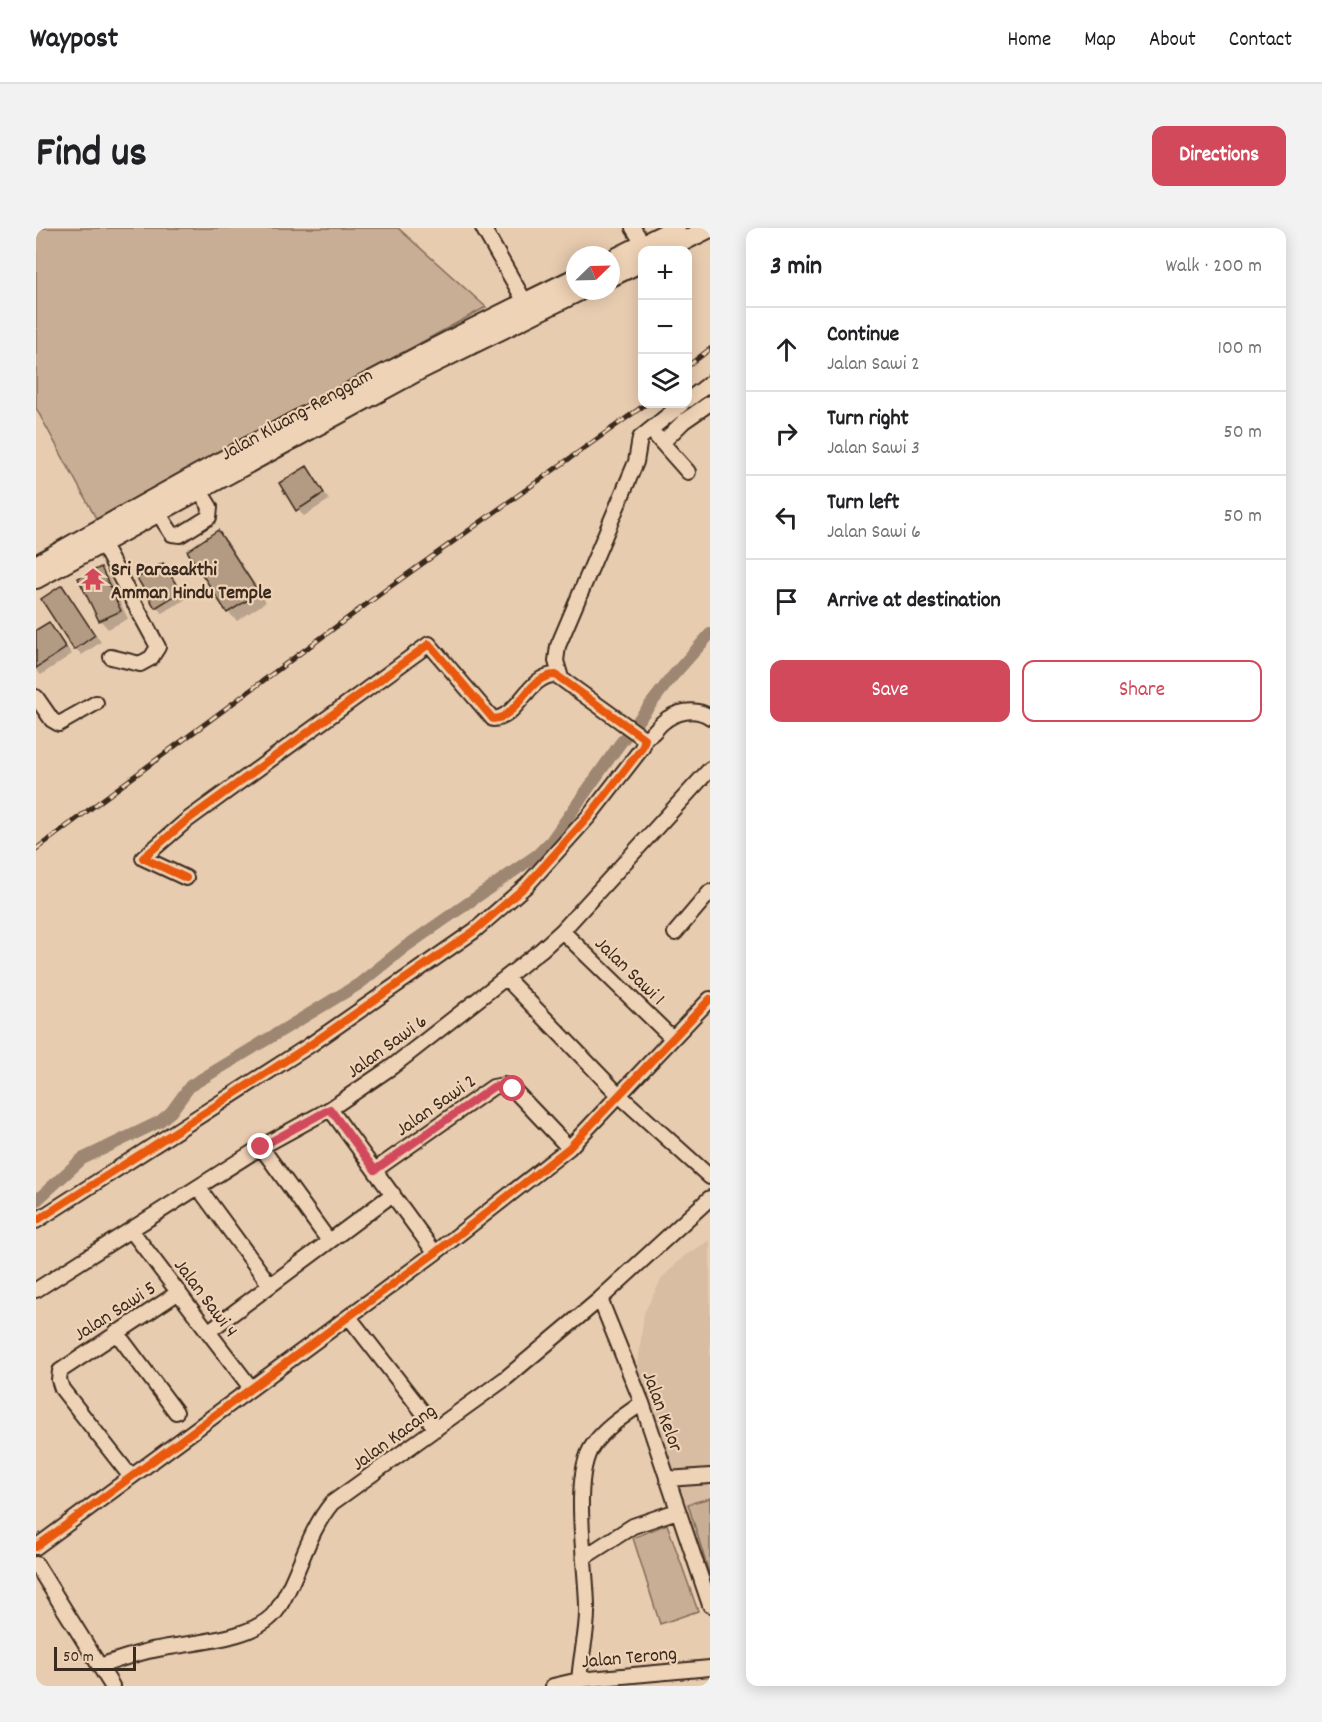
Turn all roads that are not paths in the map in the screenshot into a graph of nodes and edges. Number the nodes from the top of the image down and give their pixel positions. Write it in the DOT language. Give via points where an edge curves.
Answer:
graph roads {
  1 [pos="483,228"];
  2 [pos="633,228"];
  3 [pos="710,228"];
  4 [pos="670,235"];
  5 [pos="641,246"];
  6 [pos="653,246"];
  7 [pos="638,253"];
  8 [pos="638,257"];
  9 [pos="620,258"];
  10 [pos="620,270"];
  11 [pos="566,284"];
  12 [pos="566,296"];
  13 [pos="528,308"];
  14 [pos="710,383"];
  15 [pos="692,396"];
  16 [pos="710,403"];
  17 [pos="677,408"];
  18 [pos="645,434"];
  19 [pos="663,443"];
  20 [pos="688,472"];
  21 [pos="200,491"];
  22 [pos="155,507"];
  23 [pos="98,537"];
  24 [pos="36,564"];
  25 [pos="36,579"];
  26 [pos="111,657"];
  27 [pos="561,678"];
  28 [pos="36,697"];
  29 [pos="96,703"];
  30 [pos="710,717"];
  31 [pos="637,732"];
  32 [pos="710,769"];
  33 [pos="186,878"];
  34 [pos="710,892"];
  35 [pos="562,931"];
  36 [pos="675,933"];
  37 [pos="506,978"];
  38 [pos="710,999"];
  39 [pos="672,1038"];
  40 [pos="619,1095"];
  41 [pos="330,1109"];
  42 [pos="261,1147"];
  43 [pos="568,1148"];
  44 [pos="375,1170"];
  45 [pos="710,1177"];
  46 [pos="198,1187"];
  47 [pos="393,1194"];
  48 [pos="710,1198"];
  49 [pos="36,1221"];
  50 [pos="131,1230"];
  51 [pos="328,1241"];
  52 [pos="435,1253"];
  53 [pos="270,1285"];
  54 [pos="36,1290"];
  55 [pos="179,1292"];
  56 [pos="600,1299"];
  57 [pos="349,1317"];
  58 [pos="209,1331"];
  59 [pos="116,1332"];
  60 [pos="251,1388"];
  61 [pos="642,1403"];
  62 [pos="176,1412"];
  63 [pos="436,1429"];
  64 [pos="710,1476"];
  65 [pos="131,1477"];
  66 [pos="667,1479"];
  67 [pos="676,1511"];
  68 [pos="36,1547"];
  69 [pos="586,1556"];
  70 [pos="36,1564"];
  71 [pos="710,1605"];
  72 [pos="99,1666"];
  73 [pos="710,1668"];
  74 [pos="579,1683"];
  75 [pos="112,1686"];
  76 [pos="553,1686"];
  1 -- 13 [label="street"];
  2 -- 5 [label="street"];
  3 -- 4 [label="main road"];
  4 -- 6 [label="main road"];
  7 -- 9 [label="main road"];
  8 -- 10 [label="main road"];
  11 -- 13 [label="main road, Jalan Kluang-Renggam"];
  12 -- 13 [label="main road, Jalan Kluang-Renggam"];
  13 -- 21 [label="main road, Jalan Kluang-Renggam"];
  13 -- 22 [label="main road, Jalan Kluang-Renggam" via="378,378"];
  14 -- 15 [label="street"];
  16 -- 19 [label="street"];
  17 -- 18 [label="street"];
  18 -- 19 [label="street"];
  18 -- 27 [label="street" via="558,646 556,661"];
  19 -- 20 [label="street"];
  21 -- 22 [label="main road, Jalan Kluang-Renggam"];
  21 -- 22 [label="street" via="210,507 208,518 180,535 172,534"];
  22 -- 23 [label="main road, Jalan Kluang-Renggam"];
  23 -- 24 [label="main road, Jalan Kluang-Renggam"];
  23 -- 25 [label="main road, Jalan Kluang-Renggam"];
  23 -- 26 [label="street" via="158,647 151,658 140,664"];
  27 -- 31 [label="street"];
  27 -- 33 [label="street" via="544,677 507,713 493,719 429,644 186,821 143,858"];
  28 -- 29 [label="street" via="59,724"];
  30 -- 31 [label="street" via="702,711 680,713 664,721 653,735"];
  31 -- 49 [label="street" via="642,748 590,816 527,885 474,931 310,1045"];
  32 -- 35 [label="street, Jalan Sawi 6"];
  34 -- 36 [label="street"];
  35 -- 37 [label="street, Jalan Sawi 6"];
  35 -- 39 [label="street, Jalan Sawi 1"];
  37 -- 40 [label="street"];
  37 -- 41 [label="street, Jalan Sawi 6" via="393,1066"];
  38 -- 39 [label="street"];
  39 -- 40 [label="street"];
  40 -- 43 [label="street"];
  40 -- 45 [label="street"];
  41 -- 42 [label="street, Jalan Sawi 6"];
  41 -- 44 [label="street"];
  42 -- 46 [label="street, Jalan Sawi 6"];
  42 -- 51 [label="street"];
  43 -- 44 [label="street, Jalan Sawi 2" via="513,1089 504,1085 493,1087"];
  43 -- 52 [label="street"];
  44 -- 47 [label="street"];
  46 -- 50 [label="street, Jalan Sawi 6"];
  46 -- 53 [label="street"];
  47 -- 51 [label="street"];
  47 -- 52 [label="street"];
  48 -- 56 [label="street, Jalan Kacang"];
  50 -- 54 [label="street, Jalan Sawi 6"];
  50 -- 55 [label="street, Jalan Sawi 4"];
  51 -- 53 [label="street"];
  52 -- 57 [label="street"];
  53 -- 58 [label="street"];
  55 -- 58 [label="street, Jalan Sawi 4"];
  55 -- 59 [label="street, Jalan Sawi 5"];
  56 -- 61 [label="street, Jalan Kelor"];
  56 -- 63 [label="street, Jalan Kacang" via="506,1378"];
  57 -- 60 [label="street"];
  57 -- 63 [label="street"];
  58 -- 60 [label="street, Jalan Sawi 4"];
  59 -- 62 [label="street"];
  59 -- 65 [label="street, Jalan Sawi 5" via="66,1364 59,1380"];
  60 -- 65 [label="street"];
  61 -- 66 [label="street, Jalan Kelor"];
  61 -- 69 [label="street" via="608,1427 582,1468"];
  63 -- 72 [label="street, Jalan Kacang" via="332,1503 278,1609 264,1623 243,1632 147,1651"];
  64 -- 66 [label="street"];
  65 -- 68 [label="street"];
  66 -- 67 [label="street, Jalan Kelor"];
  67 -- 69 [label="street" via="633,1526"];
  67 -- 71 [label="street, Jalan Kelor"];
  69 -- 74 [label="street" via="588,1612"];
  70 -- 72 [label="street"];
  72 -- 75 [label="street"];
  73 -- 74 [label="street, Jalan Terong"];
  74 -- 76 [label="street, Jalan Terong"];
}
